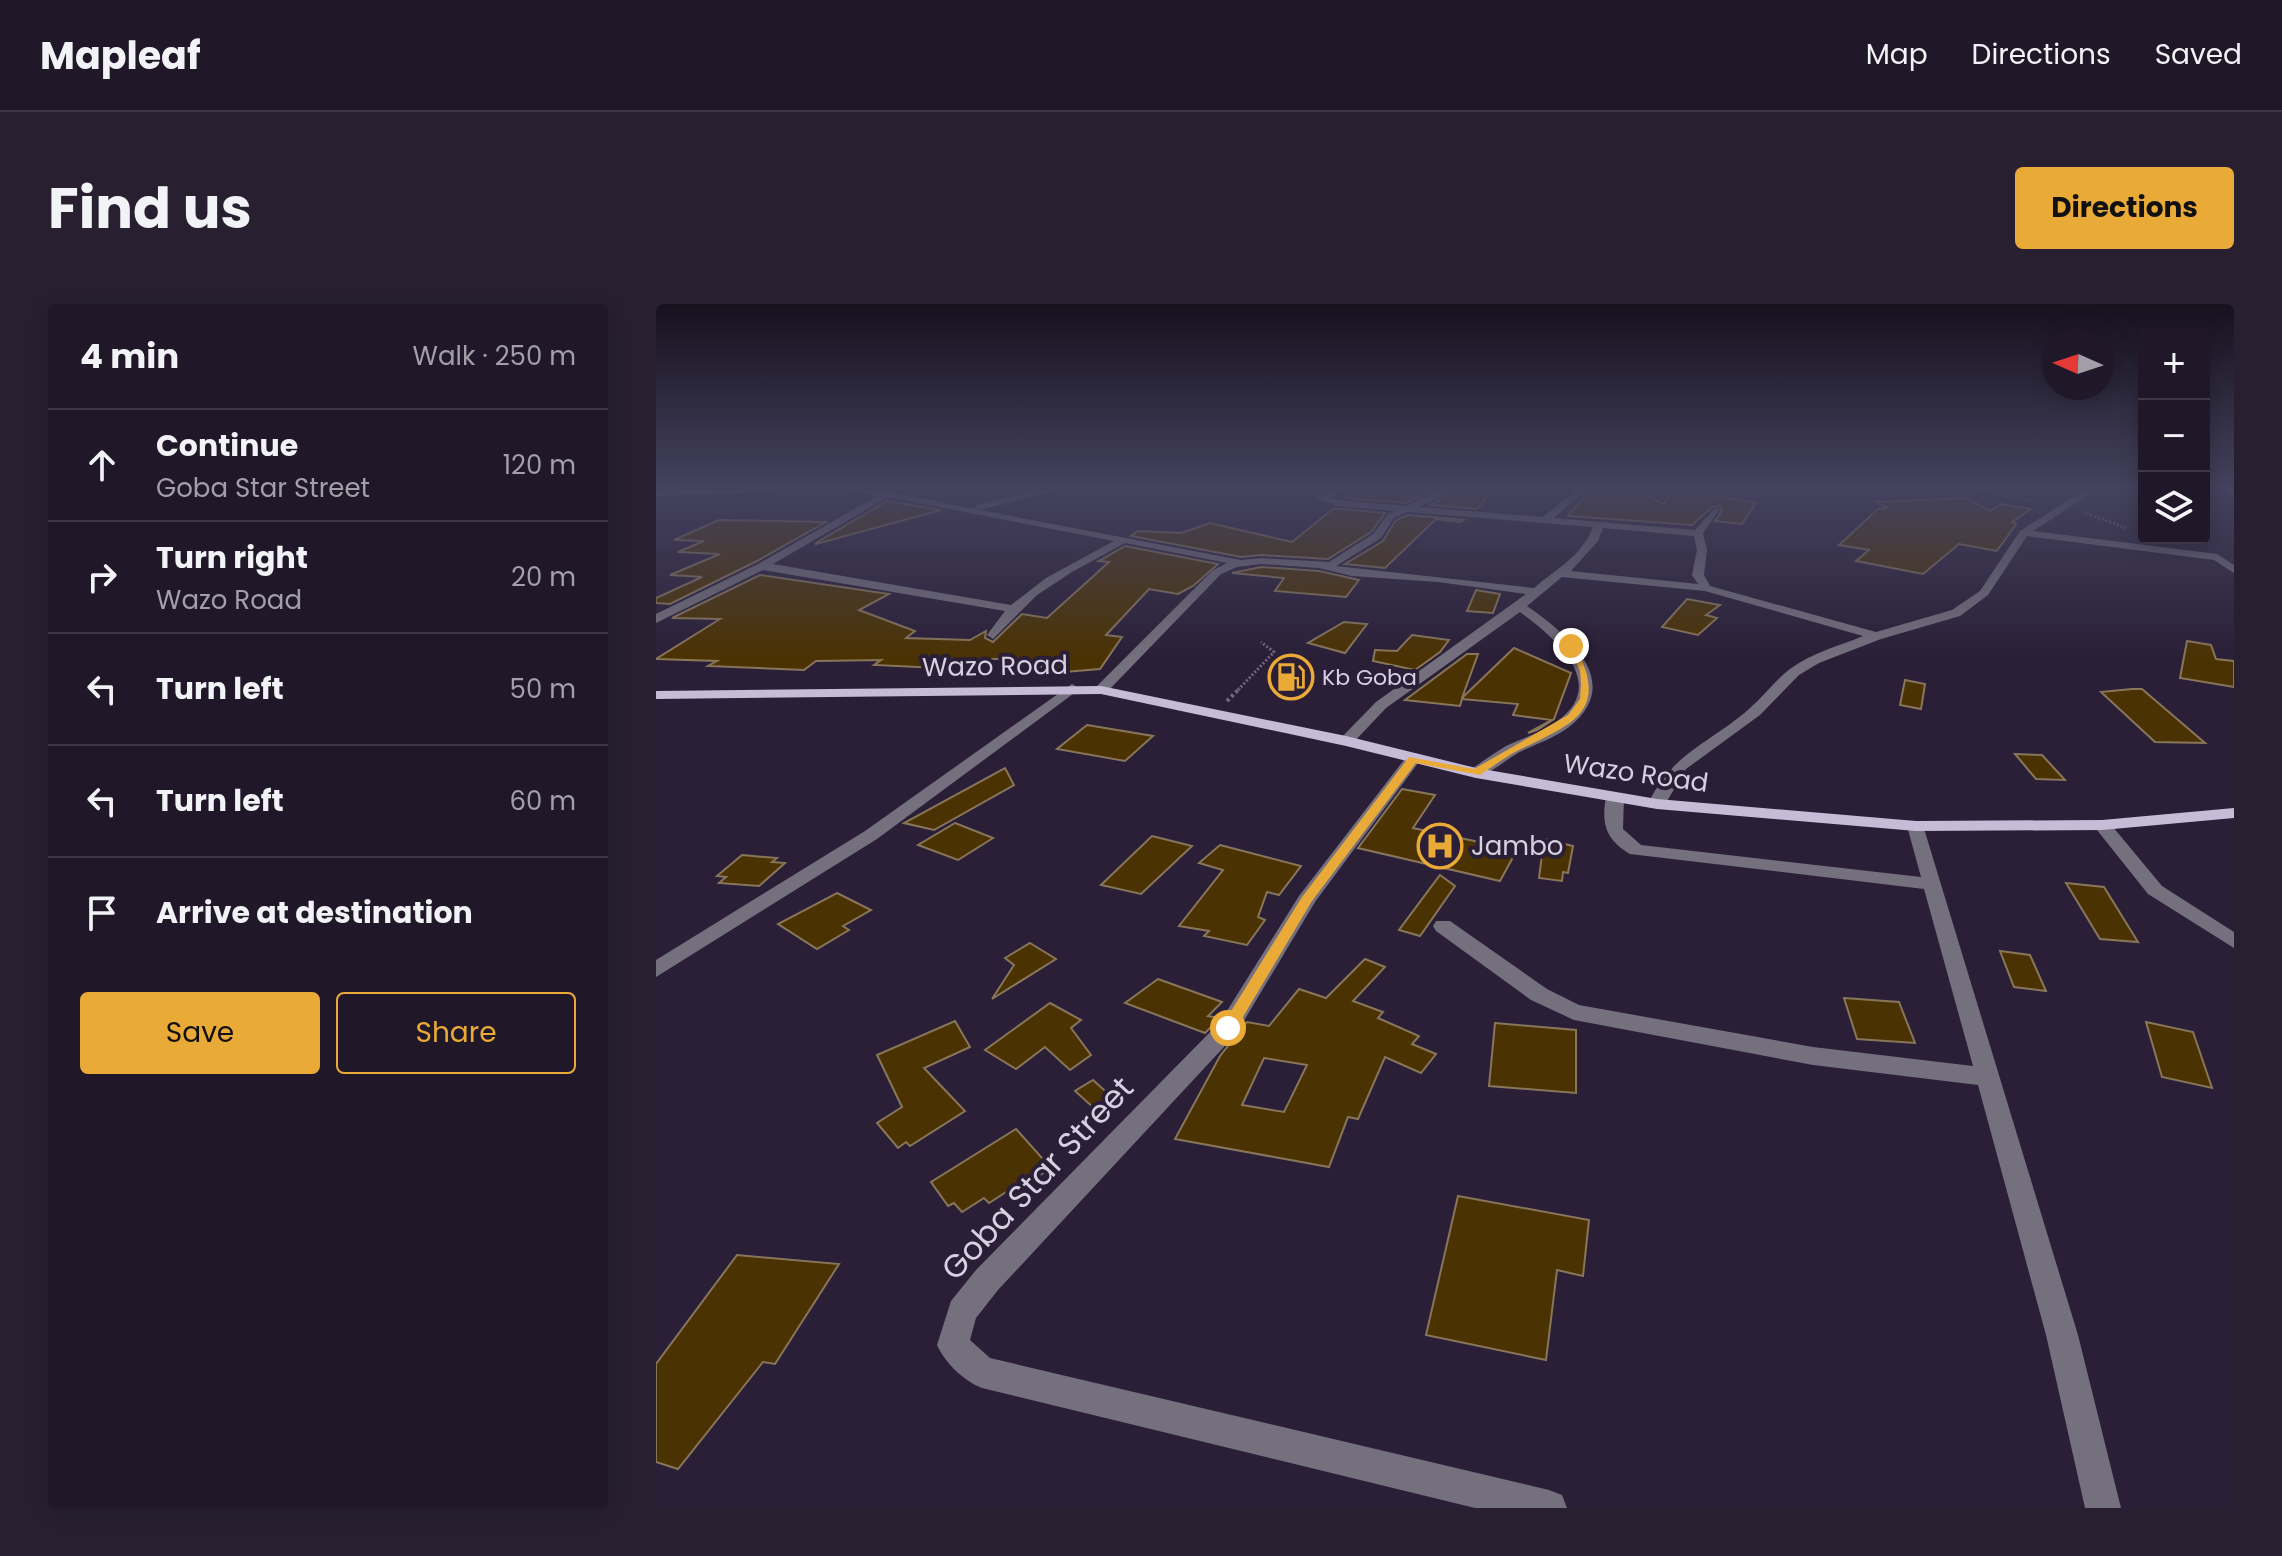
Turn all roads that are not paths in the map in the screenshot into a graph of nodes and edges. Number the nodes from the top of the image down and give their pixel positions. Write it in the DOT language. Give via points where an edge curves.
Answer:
graph roads {
  1 [pos="797,545"];
  2 [pos="1114,545"];
  3 [pos="1139,545"];
  4 [pos="1363,545"];
  5 [pos="1589,545"];
  6 [pos="1701,545"];
  7 [pos="2016,545"];
  8 [pos="2122,545"];
  9 [pos="1235,564"];
  10 [pos="762,566"];
  11 [pos="1324,567"];
  12 [pos="2234,570"];
  13 [pos="1560,573"];
  14 [pos="1706,588"];
  15 [pos="1535,592"];
  16 [pos="1519,606"];
  17 [pos="1012,609"];
  18 [pos="656,619"];
  19 [pos="993,635"];
  20 [pos="1876,636"];
  21 [pos="1072,688"];
  22 [pos="1101,690"];
  23 [pos="656,695"];
  24 [pos="1346,741"];
  25 [pos="1413,759"];
  26 [pos="1476,773"];
  27 [pos="1615,797"];
  28 [pos="1657,804"];
  29 [pos="2231,816"];
  30 [pos="2102,825"];
  31 [pos="1916,826"];
  32 [pos="1933,884"];
  33 [pos="1443,926"];
  34 [pos="2234,941"];
  35 [pos="656,970"];
  36 [pos="1989,1077"];
  37 [pos="1549,1508"];
  38 [pos="2103,1508"];
  1 -- 10 [label="street"];
  2 -- 17 [label="street"];
  3 -- 9 [label="street"];
  4 -- 11 [label="street"];
  5 -- 13 [label="street"];
  6 -- 14 [label="street" via="1698,575"];
  7 -- 20 [label="street" via="1984,593 1956,613"];
  8 -- 12 [label="street" via="2217,557"];
  9 -- 11 [label="street"];
  9 -- 22 [label="street" via="1217,572"];
  10 -- 17 [label="street"];
  10 -- 18 [label="street"];
  11 -- 15 [label="street"];
  13 -- 14 [label="street"];
  13 -- 15 [label="street"];
  14 -- 20 [label="street"];
  15 -- 16 [label="street"];
  16 -- 24 [label="street" via="1381,705"];
  16 -- 26 [label="street" via="1571,646 1584,671 1585,699 1551,732"];
  17 -- 19 [label="street"];
  20 -- 28 [label="street" via="1794,672 1755,712 1680,766"];
  21 -- 22 [label="main road, Wazo Road"];
  21 -- 23 [label="main road, Wazo Road"];
  21 -- 35 [label="street" via="871,835"];
  22 -- 24 [label="main road, Wazo Road"];
  24 -- 25 [label="main road, Wazo Road"];
  25 -- 26 [label="main road, Wazo Road"];
  25 -- 37 [label="street, Goba Star Street" via="1306,900 1228,1028 987,1280 962,1311 953,1345 982,1372"];
  26 -- 27 [label="main road, Wazo Road"];
  27 -- 28 [label="main road, Wazo Road"];
  27 -- 32 [label="street" via="1610,822 1614,835 1637,850"];
  28 -- 31 [label="main road, Wazo Road"];
  29 -- 30 [label="main road, Wazo Road"];
  30 -- 31 [label="main road, Wazo Road"];
  30 -- 34 [label="street" via="2155,890"];
  31 -- 32 [label="street"];
  32 -- 36 [label="street"];
  33 -- 36 [label="street" via="1549,1003 1574,1012 1813,1056"];
  36 -- 38 [label="street" via="2062,1335"];
}
